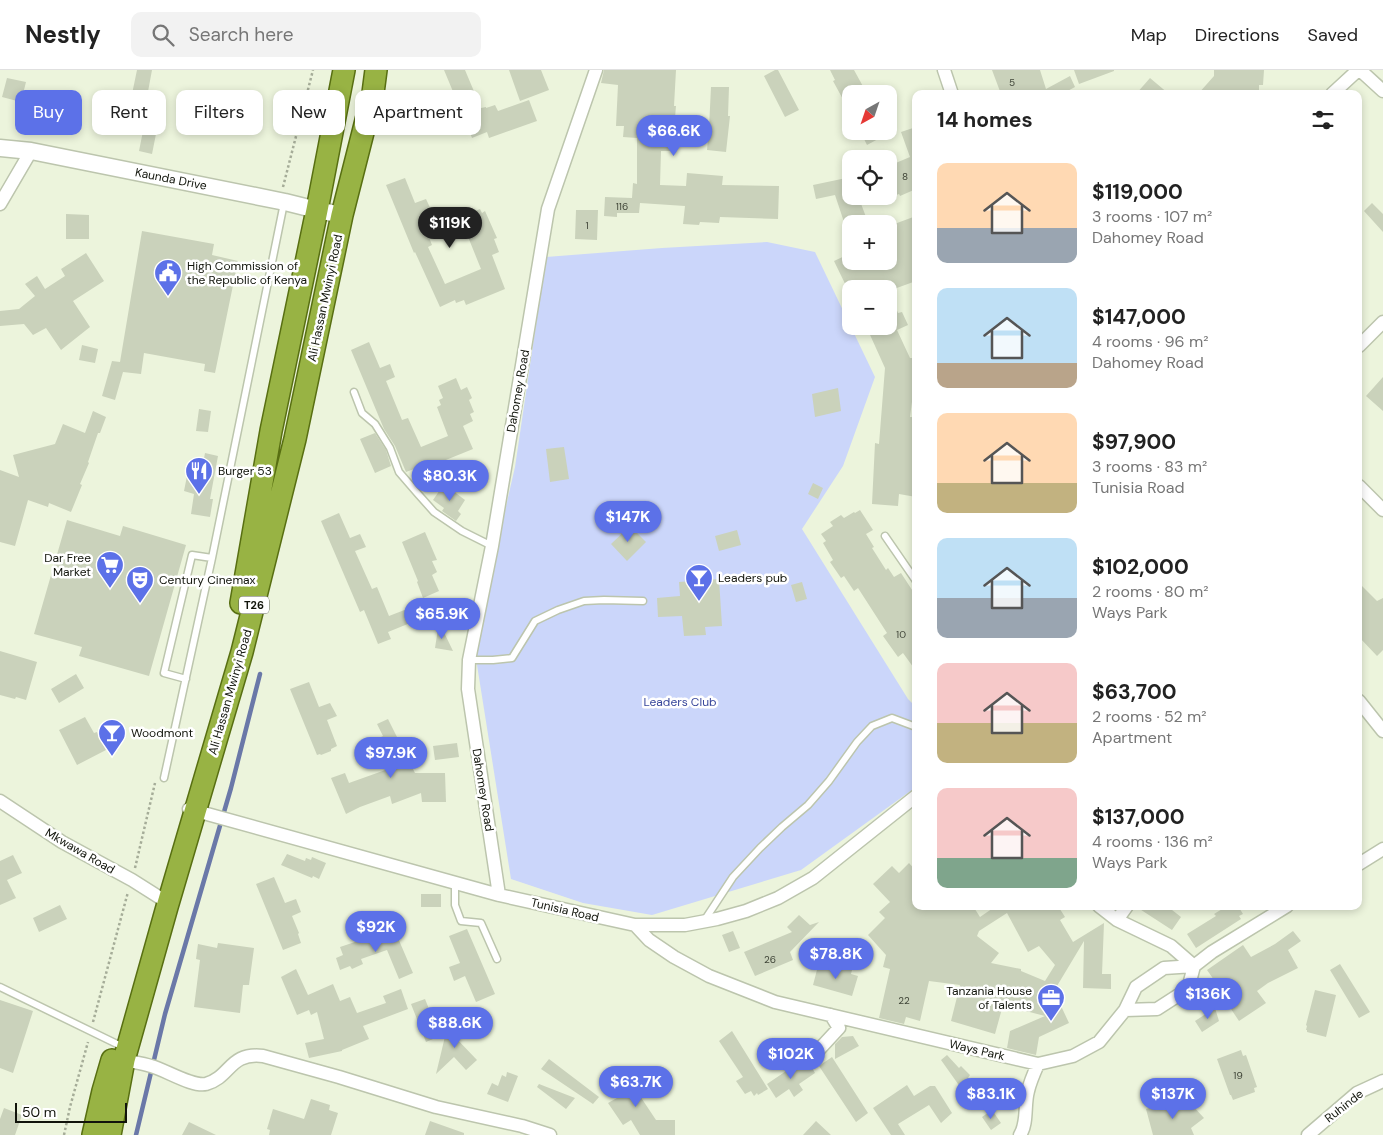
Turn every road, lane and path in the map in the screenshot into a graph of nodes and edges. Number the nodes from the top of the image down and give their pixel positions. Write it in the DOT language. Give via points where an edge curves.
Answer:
graph roads {
  1 [pos="344,70"];
  2 [pos="376,70"];
  3 [pos="596,70"];
  4 [pos="944,70"];
  5 [pos="1359,70"];
  6 [pos="951,90"];
  7 [pos="1336,90"];
  8 [pos="1383,91"];
  9 [pos="0,148"];
  10 [pos="31,151"];
  11 [pos="0,204"];
  12 [pos="299,206"];
  13 [pos="342,215"];
  14 [pos="1383,322"];
  15 [pos="1362,343"];
  16 [pos="354,392"];
  17 [pos="1362,489"];
  18 [pos="1383,510"];
  19 [pos="886,536"];
  20 [pos="492,546"];
  21 [pos="212,558"];
  22 [pos="912,575"];
  23 [pos="643,600"];
  24 [pos="469,660"];
  25 [pos="186,679"];
  26 [pos="1362,705"];
  27 [pos="912,726"];
  28 [pos="1383,731"];
  29 [pos="164,778"];
  30 [pos="912,799"];
  31 [pos="0,801"];
  32 [pos="192,810"];
  33 [pos="1383,849"];
  34 [pos="1362,862"];
  35 [pos="455,883"];
  36 [pos="499,895"];
  37 [pos="162,899"];
  38 [pos="1104,910"];
  39 [pos="1124,910"];
  40 [pos="1281,910"];
  41 [pos="1117,920"];
  42 [pos="703,922"];
  43 [pos="635,926"];
  44 [pos="497,959"];
  45 [pos="1194,966"];
  46 [pos="0,987"];
  47 [pos="1125,1010"];
  48 [pos="831,1015"];
  49 [pos="839,1028"];
  50 [pos="899,1031"];
  51 [pos="121,1052"];
  52 [pos="777,1058"];
  53 [pos="1038,1064"];
  54 [pos="1383,1081"];
  55 [pos="92,1135"];
  56 [pos="110,1135"];
  57 [pos="550,1135"];
  58 [pos="1020,1135"];
  59 [pos="1308,1135"];
  1 -- 12 [label="highway, Ali Hassan Mwinyi Road / T26"];
  2 -- 13 [label="highway, Ali Hassan Mwinyi Road / T26"];
  3 -- 20 [label="street, Dahomey Road" via="548,209"];
  4 -- 6 [label="street"];
  5 -- 7 [label="street"];
  5 -- 8 [label="street"];
  9 -- 10 [label="street, Kaunda Drive"];
  10 -- 11 [label="street"];
  10 -- 12 [label="street, Kaunda Drive"];
  12 -- 13 [label="street, Kaunda Drive"];
  12 -- 21 [label="lane"];
  12 -- 32 [label="highway, Ali Hassan Mwinyi Road / T26" via="271,431 234,646"];
  13 -- 32 [label="highway, Ali Hassan Mwinyi Road / T26" via="293,448 242,652"];
  14 -- 15 [label="street"];
  16 -- 20 [label="lane" via="362,413 375,424 390,448 399,472 434,512"];
  17 -- 18 [label="street"];
  19 -- 22 [label="lane"];
  20 -- 24 [label="street, Dahomey Road"];
  21 -- 25 [label="lane"];
  21 -- 25 [label="lane" via="192,555 164,673"];
  23 -- 24 [label="lane" via="584,601 535,621 512,658"];
  24 -- 36 [label="street, Dahomey Road" via="468,689"];
  25 -- 29 [label="lane"];
  26 -- 28 [label="street"];
  27 -- 42 [label="lane" via="892,718 872,726 808,805 733,877"];
  30 -- 42 [label="street, Tunisia Road" via="813,878 746,911"];
  31 -- 37 [label="street, Mkwawa Road" via="62,842"];
  32 -- 35 [label="street, Tunisia Road"];
  32 -- 37 [label="highway, Ali Hassan Mwinyi Road / T26"];
  32 -- 51 [label="highway, Ali Hassan Mwinyi Road / T26"];
  33 -- 34 [label="street"];
  35 -- 36 [label="street, Tunisia Road"];
  35 -- 44 [label="lane" via="455,905 461,921 481,924"];
  36 -- 43 [label="street, Tunisia Road"];
  37 -- 51 [label="highway, Ali Hassan Mwinyi Road / T26"];
  38 -- 41 [label="street"];
  39 -- 41 [label="street"];
  40 -- 45 [label="street"];
  41 -- 45 [label="street" via="1170,946"];
  42 -- 43 [label="street, Tunisia Road"];
  43 -- 48 [label="street, Ways Park" via="674,957 709,976 775,1002"];
  45 -- 47 [label="street, Ways Park" via="1164,968 1136,987"];
  45 -- 47 [label="street" via="1188,988 1157,1009"];
  46 -- 51 [label="lane"];
  47 -- 53 [label="street, Ways Park" via="1099,1042 1073,1056"];
  48 -- 49 [label="street"];
  48 -- 50 [label="street, Ways Park"];
  49 -- 50 [label="street"];
  49 -- 52 [label="street" via="814,1055"];
  50 -- 53 [label="street, Ways Park"];
  51 -- 55 [label="highway, Ali Hassan Mwinyi Road / T26" via="103,1091"];
  51 -- 56 [label="highway, Ali Hassan Mwinyi Road / T26"];
  51 -- 57 [label="street" via="193,1083 204,1084 214,1080 236,1061 255,1055 264,1056 436,1107"];
  53 -- 58 [label="street" via="1027,1093"];
  54 -- 59 [label="street, Ruhinde" via="1357,1093"];
}
